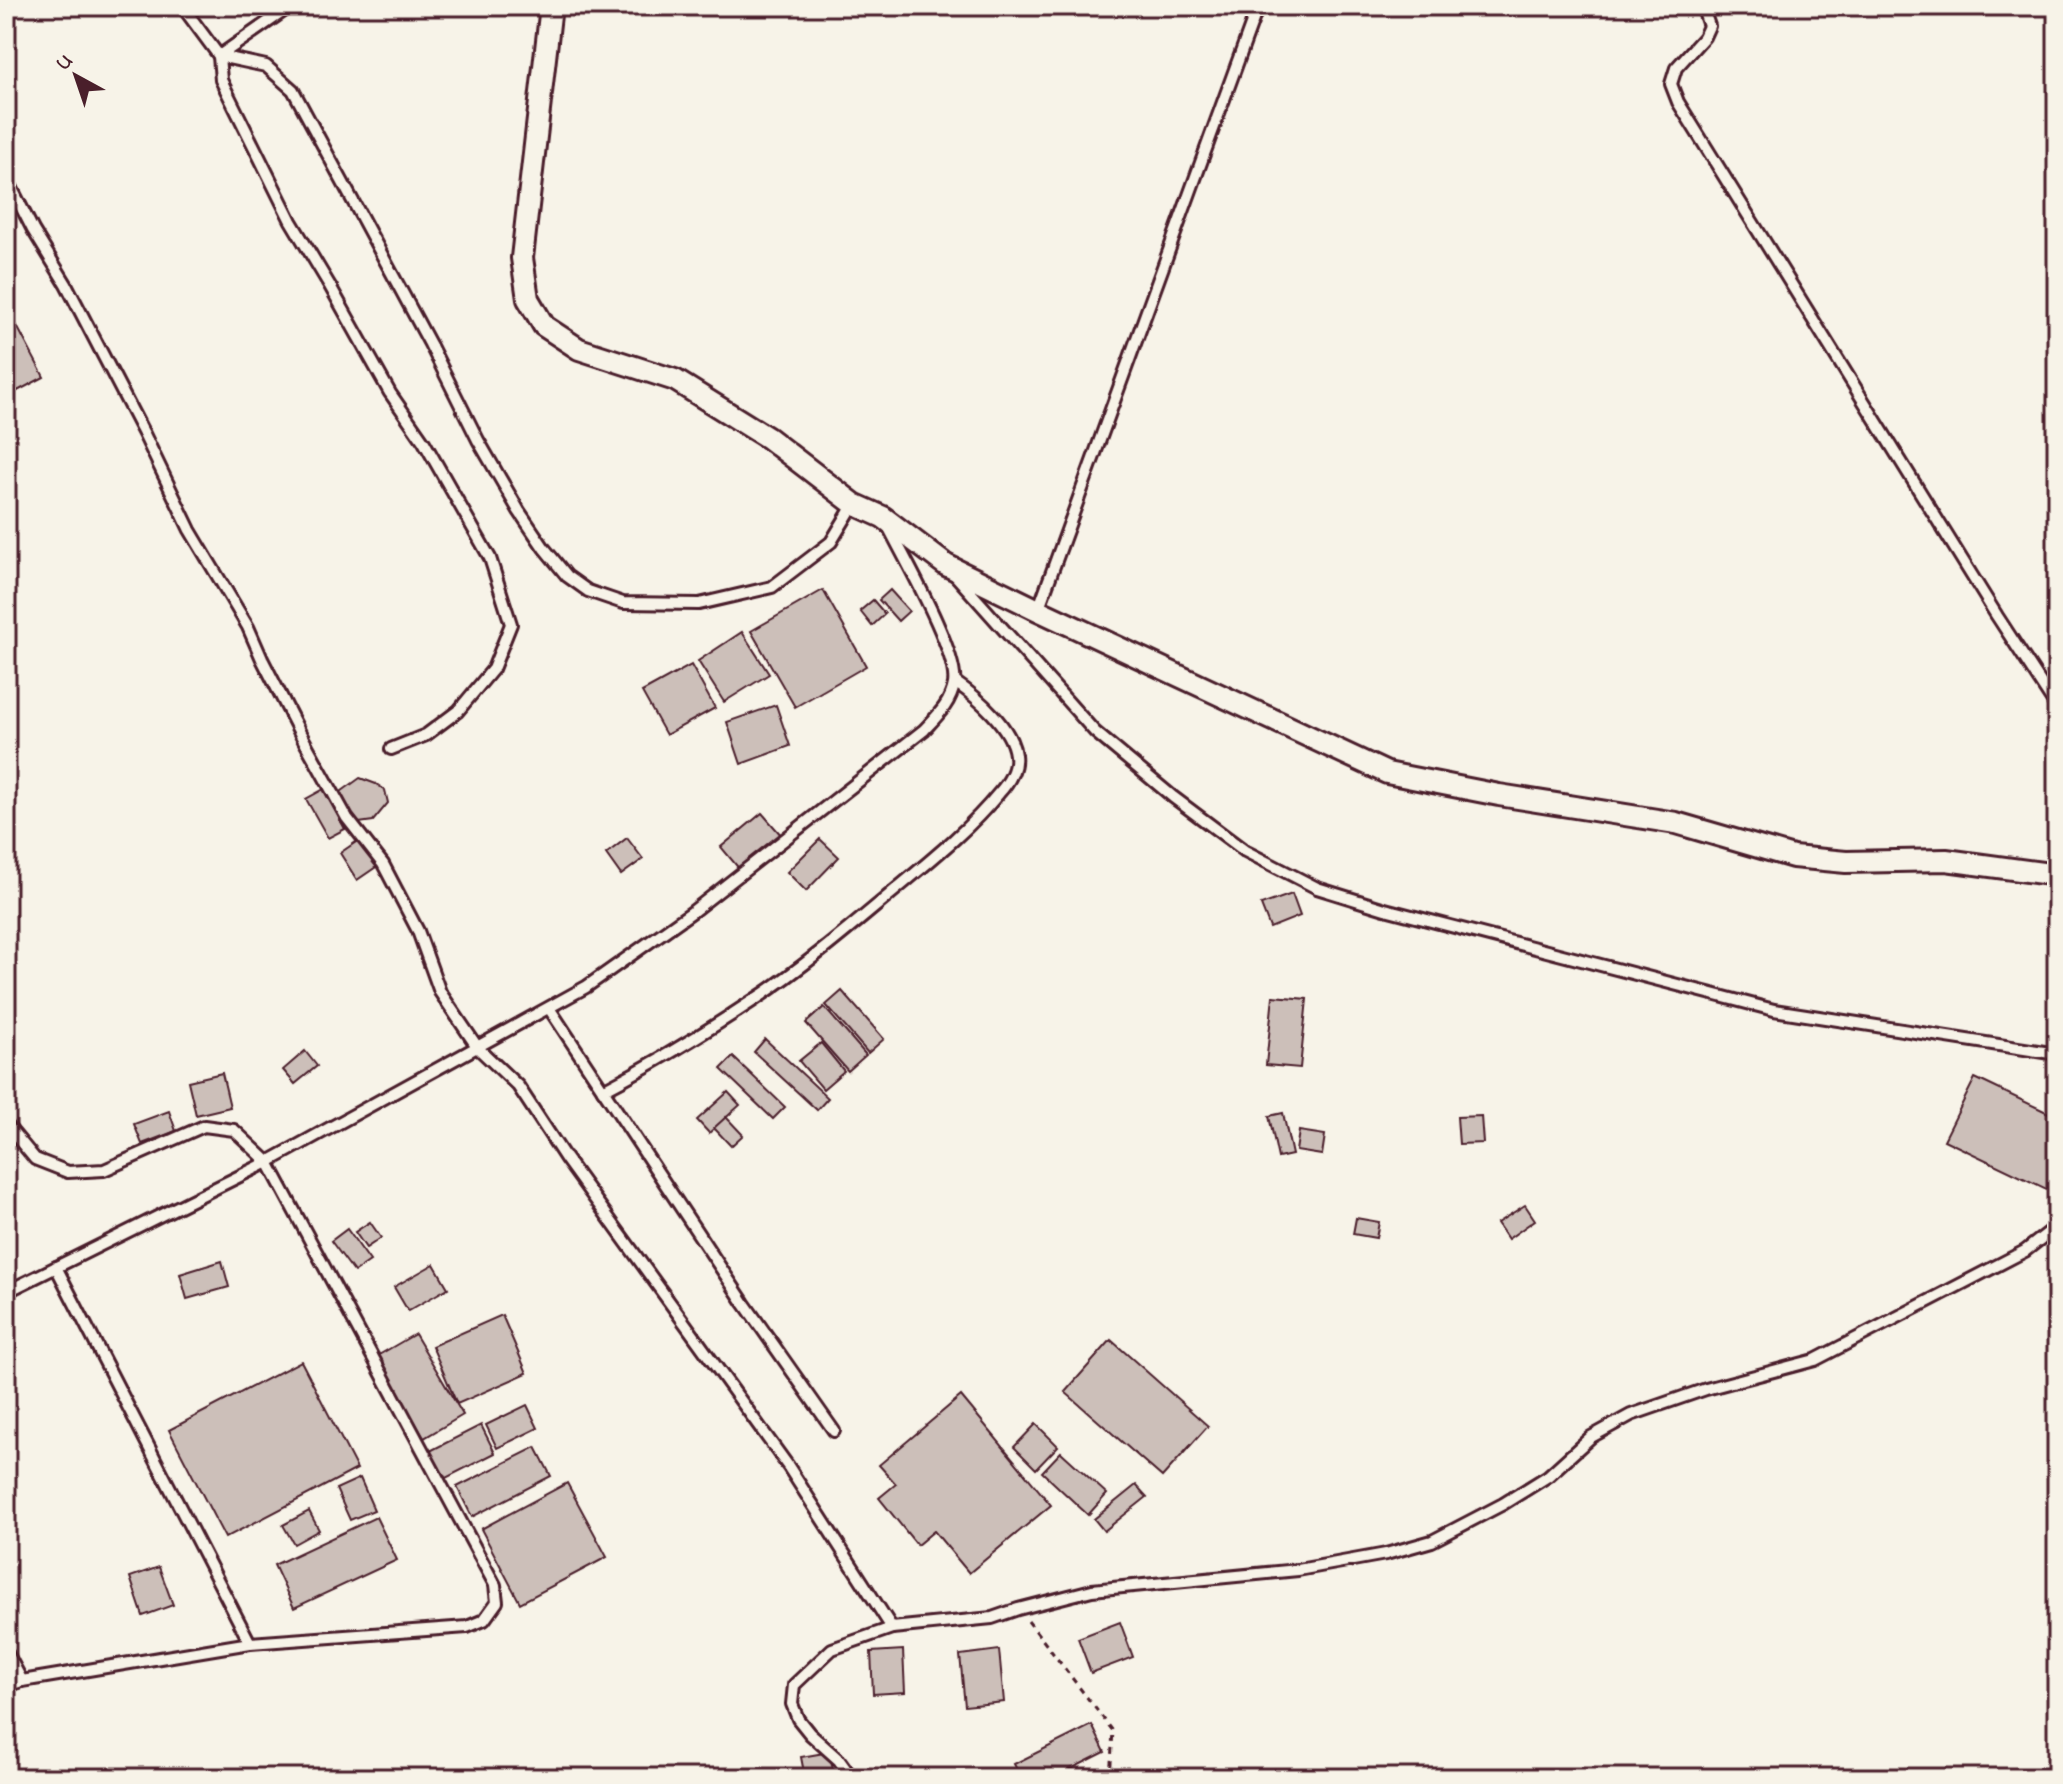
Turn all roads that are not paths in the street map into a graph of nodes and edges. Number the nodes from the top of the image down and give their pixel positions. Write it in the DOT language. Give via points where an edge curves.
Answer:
graph roads {
  1 [pos="182,6"];
  2 [pos="291,6"];
  3 [pos="551,6"];
  4 [pos="1258,6"];
  5 [pos="1702,6"];
  6 [pos="219,56"];
  7 [pos="6,177"];
  8 [pos="854,504"];
  9 [pos="883,517"];
  10 [pos="946,565"];
  11 [pos="1038,610"];
  12 [pos="955,682"];
  13 [pos="2057,708"];
  14 [pos="391,749"];
  15 [pos="2057,875"];
  16 [pos="549,1008"];
  17 [pos="478,1048"];
  18 [pos="2057,1054"];
  19 [pos="603,1090"];
  20 [pos="6,1124"];
  21 [pos="268,1162"];
  22 [pos="2057,1226"];
  23 [pos="56,1267"];
  24 [pos="6,1292"];
  25 [pos="834,1431"];
  26 [pos="892,1628"];
  27 [pos="250,1643"];
  28 [pos="6,1651"];
  29 [pos="22,1681"];
  30 [pos="6,1686"];
  31 [pos="852,1778"];
  1 -- 6 [label="lane"];
  2 -- 6 [label="lane"];
  3 -- 8 [label="street" via="522,258 528,299 536,313 544,326 579,349 675,380 768,438"];
  4 -- 11 [label="lane"];
  5 -- 13 [label="lane" via="1709,26 1676,68 1671,84 1678,102"];
  6 -- 8 [label="lane" via="266,66 293,90 519,511 567,576 588,591 623,603 699,604 772,587 831,542"];
  6 -- 14 [label="lane" via="221,80 291,221 490,558 511,624 493,669 458,711 426,735"];
  7 -- 17 [label="lane" via="301,735 347,818 383,864 418,931 440,992"];
  8 -- 9 [label="street"];
  9 -- 10 [label="street"];
  9 -- 12 [label="lane" via="946,643"];
  10 -- 11 [label="street"];
  10 -- 18 [label="lane" via="1095,732 1245,851 1317,888 1774,1010"];
  11 -- 15 [label="street" via="1387,773 1676,823 1793,857 1946,860"];
  12 -- 16 [label="lane" via="947,704 924,730 692,912"];
  12 -- 19 [label="lane" via="1008,736 1015,756 1013,773 1001,792 932,859 801,965 755,999"];
  16 -- 17 [label="lane"];
  16 -- 19 [label="lane"];
  17 -- 21 [label="lane"];
  17 -- 26 [label="lane" via="518,1086 788,1466"];
  19 -- 25 [label="lane"];
  20 -- 21 [label="lane" via="35,1159 68,1172 104,1170 204,1126 234,1130"];
  21 -- 23 [label="lane"];
  21 -- 27 [label="lane" via="495,1585 497,1602 484,1620 467,1627"];
  22 -- 26 [label="lane" via="2025,1251 1815,1360 1631,1415 1591,1437 1537,1483 1432,1541 1298,1570 1092,1590 992,1618"];
  23 -- 24 [label="lane"];
  23 -- 27 [label="lane"];
  26 -- 31 [label="lane" via="832,1649 794,1685 792,1704 798,1719"];
  27 -- 29 [label="lane"];
  28 -- 29 [label="lane"];
  29 -- 30 [label="lane"];
}
